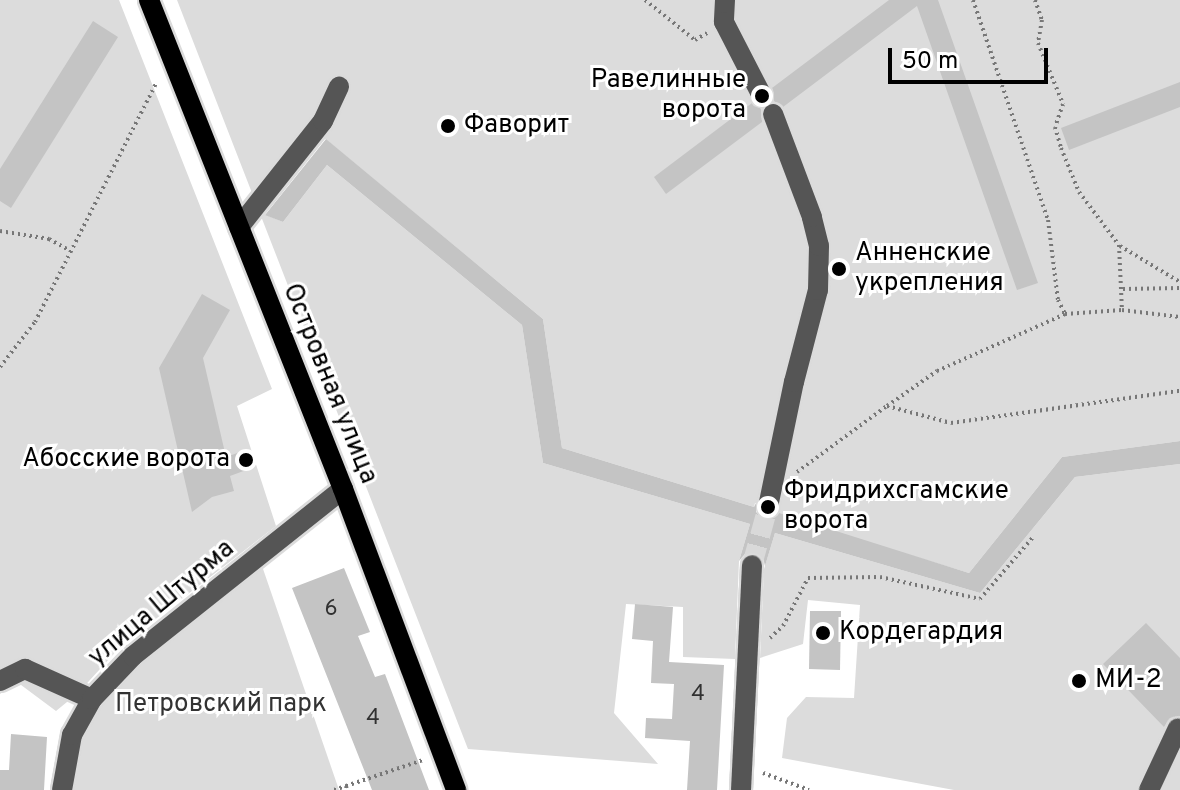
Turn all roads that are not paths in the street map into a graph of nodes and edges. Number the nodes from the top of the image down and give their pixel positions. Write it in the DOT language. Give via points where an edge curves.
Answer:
graph roads {
  1 [pos="149,0"];
  2 [pos="725,0"];
  3 [pos="339,87"];
  4 [pos="762,96"];
  5 [pos="773,114"];
  6 [pos="239,227"];
  7 [pos="343,489"];
  8 [pos="768,507"];
  9 [pos="752,565"];
  10 [pos="0,681"];
  11 [pos="92,699"];
  12 [pos="1178,728"];
  13 [pos="62,790"];
  14 [pos="456,790"];
  15 [pos="741,790"];
  16 [pos="1149,790"];
  1 -- 6 [label="main road, Островная улица"];
  2 -- 4 [label="street" via="724,22"];
  3 -- 6 [label="street" via="323,121"];
  5 -- 8 [label="street" via="819,246 818,290"];
  6 -- 7 [label="main road, Островная улица"];
  7 -- 11 [label="street, улица Штурма" via="133,656"];
  7 -- 14 [label="main road, Островная улица"];
  9 -- 15 [label="street"];
  10 -- 11 [label="street" via="25,669"];
  11 -- 13 [label="street, улица Штурма" via="72,735"];
  12 -- 16 [label="street"];
}
